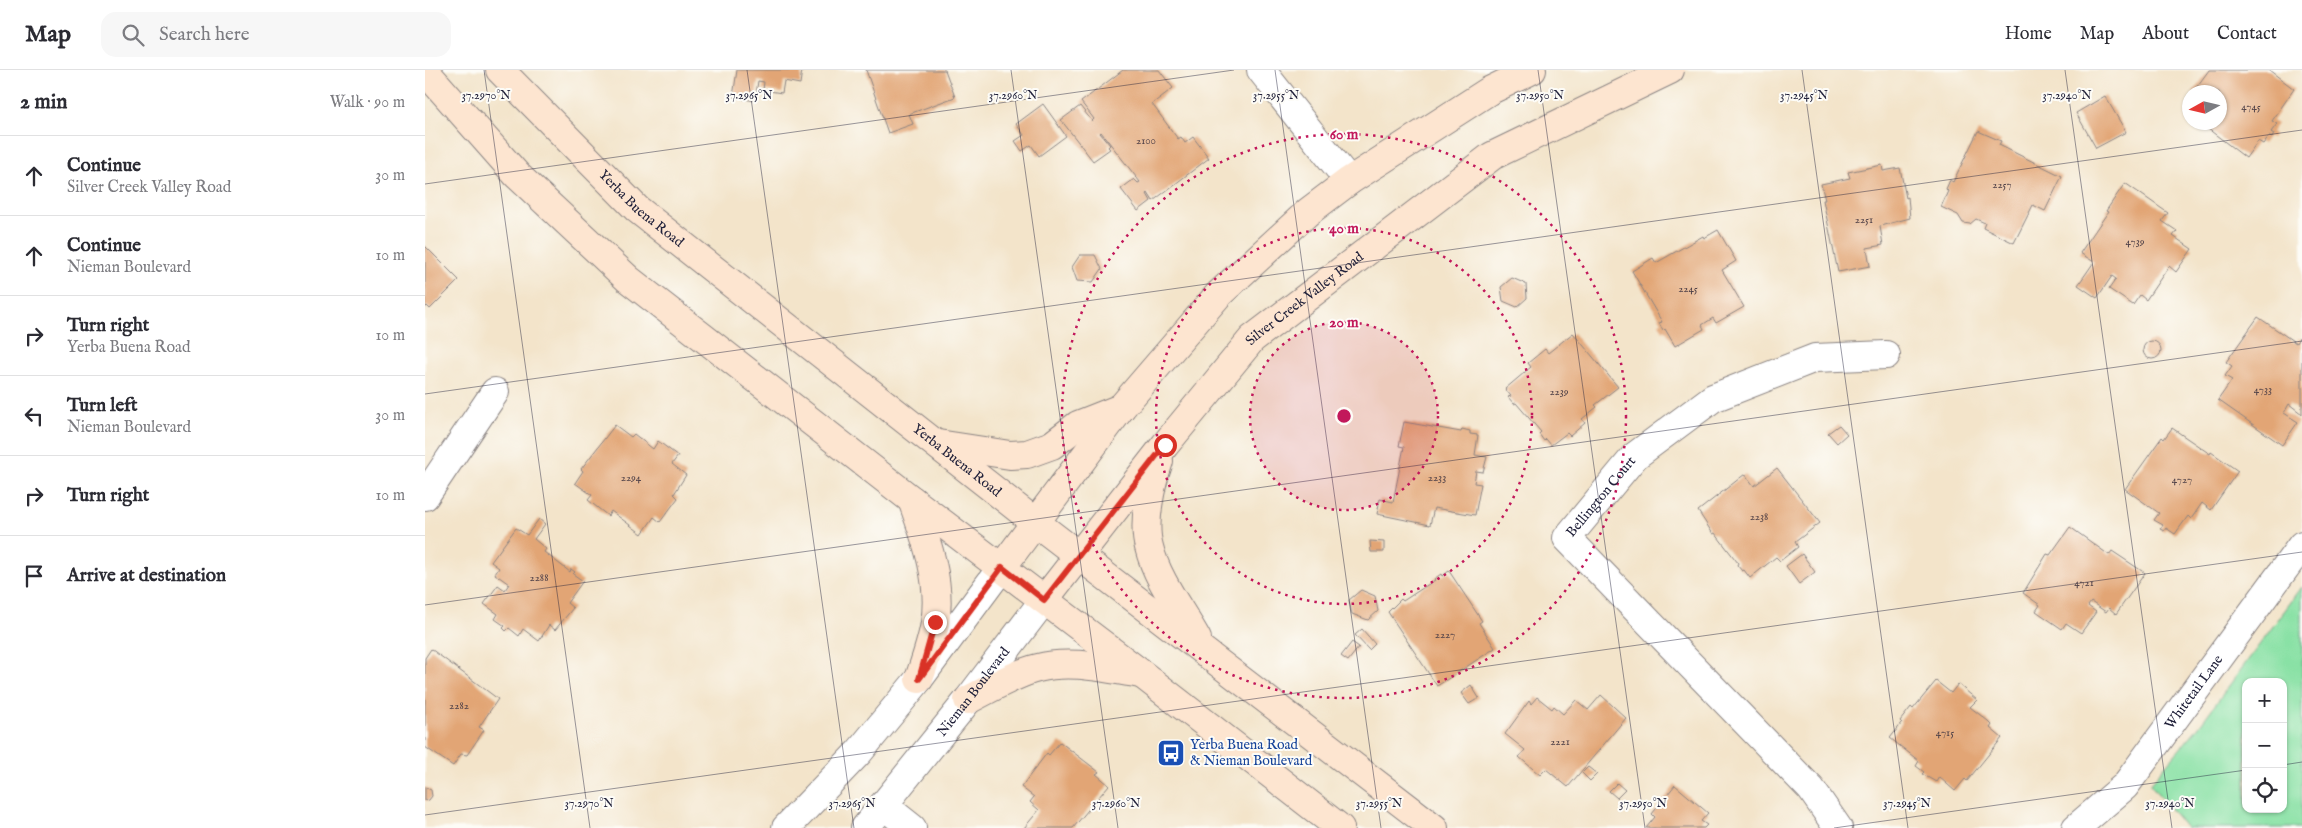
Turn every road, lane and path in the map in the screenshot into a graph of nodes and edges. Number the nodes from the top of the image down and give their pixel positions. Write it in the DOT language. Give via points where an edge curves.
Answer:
graph roads {
  1 [pos="500,70"];
  2 [pos="1261,70"];
  3 [pos="1533,70"];
  4 [pos="1670,70"];
  5 [pos="425,72"];
  6 [pos="1349,181"];
  7 [pos="1886,355"];
  8 [pos="495,392"];
  9 [pos="1121,408"];
  10 [pos="934,443"];
  11 [pos="1165,445"];
  12 [pos="425,496"];
  13 [pos="912,500"];
  14 [pos="1035,522"];
  15 [pos="2302,545"];
  16 [pos="1079,555"];
  17 [pos="1002,567"];
  18 [pos="1044,600"];
  19 [pos="1204,650"];
  20 [pos="1143,675"];
  21 [pos="919,679"];
  22 [pos="968,700"];
  23 [pos="883,805"];
  24 [pos="786,828"];
  25 [pos="865,828"];
  26 [pos="912,828"];
  27 [pos="1340,828"];
  28 [pos="1434,828"];
  29 [pos="1838,828"];
  30 [pos="2076,828"];
  1 -- 10 [label="main road, Yerba Buena Road" via="637,210"];
  2 -- 6 [label="street"];
  3 -- 6 [label="main road" via="1489,91"];
  4 -- 11 [label="main road, Silver Creek Valley Road" via="1492,156 1252,339"];
  5 -- 13 [label="main road" via="517,175 628,279"];
  6 -- 9 [label="main road" via="1308,212 1219,294"];
  7 -- 29 [label="street, Bellington Court" via="1815,358 1713,398 1635,456 1567,538 1811,789"];
  8 -- 12 [label="street"];
  9 -- 10 [label="main road" via="1078,425 1052,445 1027,454 1010,455"];
  9 -- 14 [label="main road"];
  10 -- 14 [label="main road, Yerba Buena Road"];
  11 -- 16 [label="main road, Silver Creek Valley Road"];
  11 -- 19 [label="main road" via="1151,483 1147,512 1148,546 1160,574"];
  13 -- 17 [label="main road"];
  13 -- 21 [label="main road" via="931,556 935,580 935,622"];
  14 -- 16 [label="main road, Yerba Buena Road"];
  14 -- 17 [label="main road"];
  15 -- 30 [label="street, Whitetail Lane" via="2125,786"];
  16 -- 18 [label="main road, Nieman Boulevard"];
  16 -- 19 [label="main road, Yerba Buena Road"];
  17 -- 18 [label="main road"];
  17 -- 21 [label="street"];
  18 -- 20 [label="main road"];
  18 -- 22 [label="street, Nieman Boulevard"];
  19 -- 28 [label="main road, Yerba Buena Road"];
  20 -- 22 [label="main road" via="1078,665 1055,665 1037,668"];
  20 -- 27 [label="main road"];
  21 -- 24 [label="street" via="859,752"];
  22 -- 23 [label="street, Nieman Boulevard"];
  23 -- 25 [label="street, Nieman Boulevard"];
  23 -- 26 [label="street"];
}
